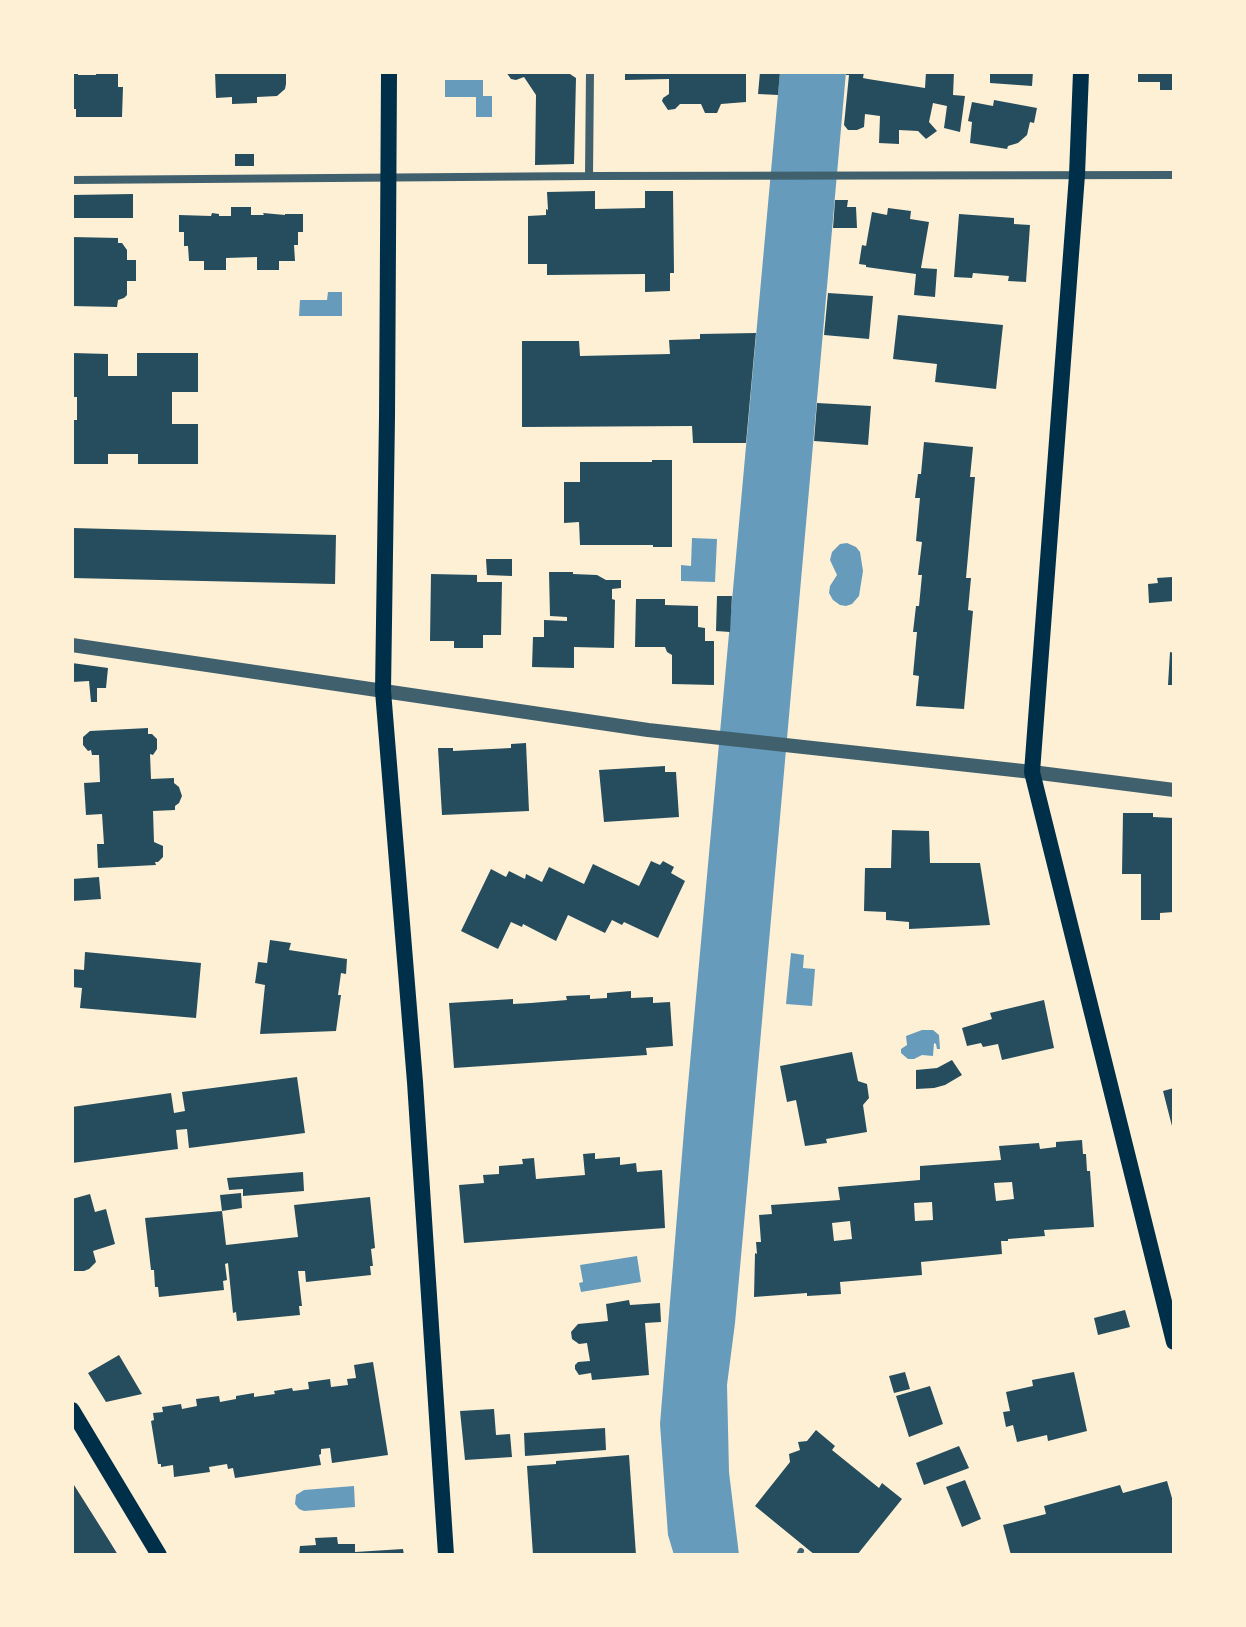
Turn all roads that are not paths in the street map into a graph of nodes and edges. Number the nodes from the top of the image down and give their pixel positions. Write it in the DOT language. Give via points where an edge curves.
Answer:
graph roads {
  1 [pos="389,72"];
  2 [pos="590,72"];
  3 [pos="1081,72"];
  4 [pos="1077,175"];
  5 [pos="1174,175"];
  6 [pos="589,176"];
  7 [pos="388,179"];
  8 [pos="72,180"];
  9 [pos="72,645"];
  10 [pos="383,691"];
  11 [pos="1032,772"];
  12 [pos="1174,790"];
  13 [pos="1174,1342"];
  14 [pos="72,1410"];
  15 [pos="159,1555"];
  16 [pos="446,1555"];
  1 -- 7 [label="main road"];
  2 -- 6 [label="street"];
  3 -- 4 [label="main road"];
  4 -- 5 [label="street"];
  4 -- 6 [label="street"];
  4 -- 11 [label="main road"];
  6 -- 7 [label="street"];
  7 -- 8 [label="street"];
  7 -- 10 [label="main road"];
  9 -- 10 [label="street"];
  10 -- 11 [label="street" via="648,730"];
  10 -- 16 [label="main road"];
  11 -- 12 [label="street"];
  11 -- 13 [label="main road"];
  14 -- 15 [label="main road"];
}
